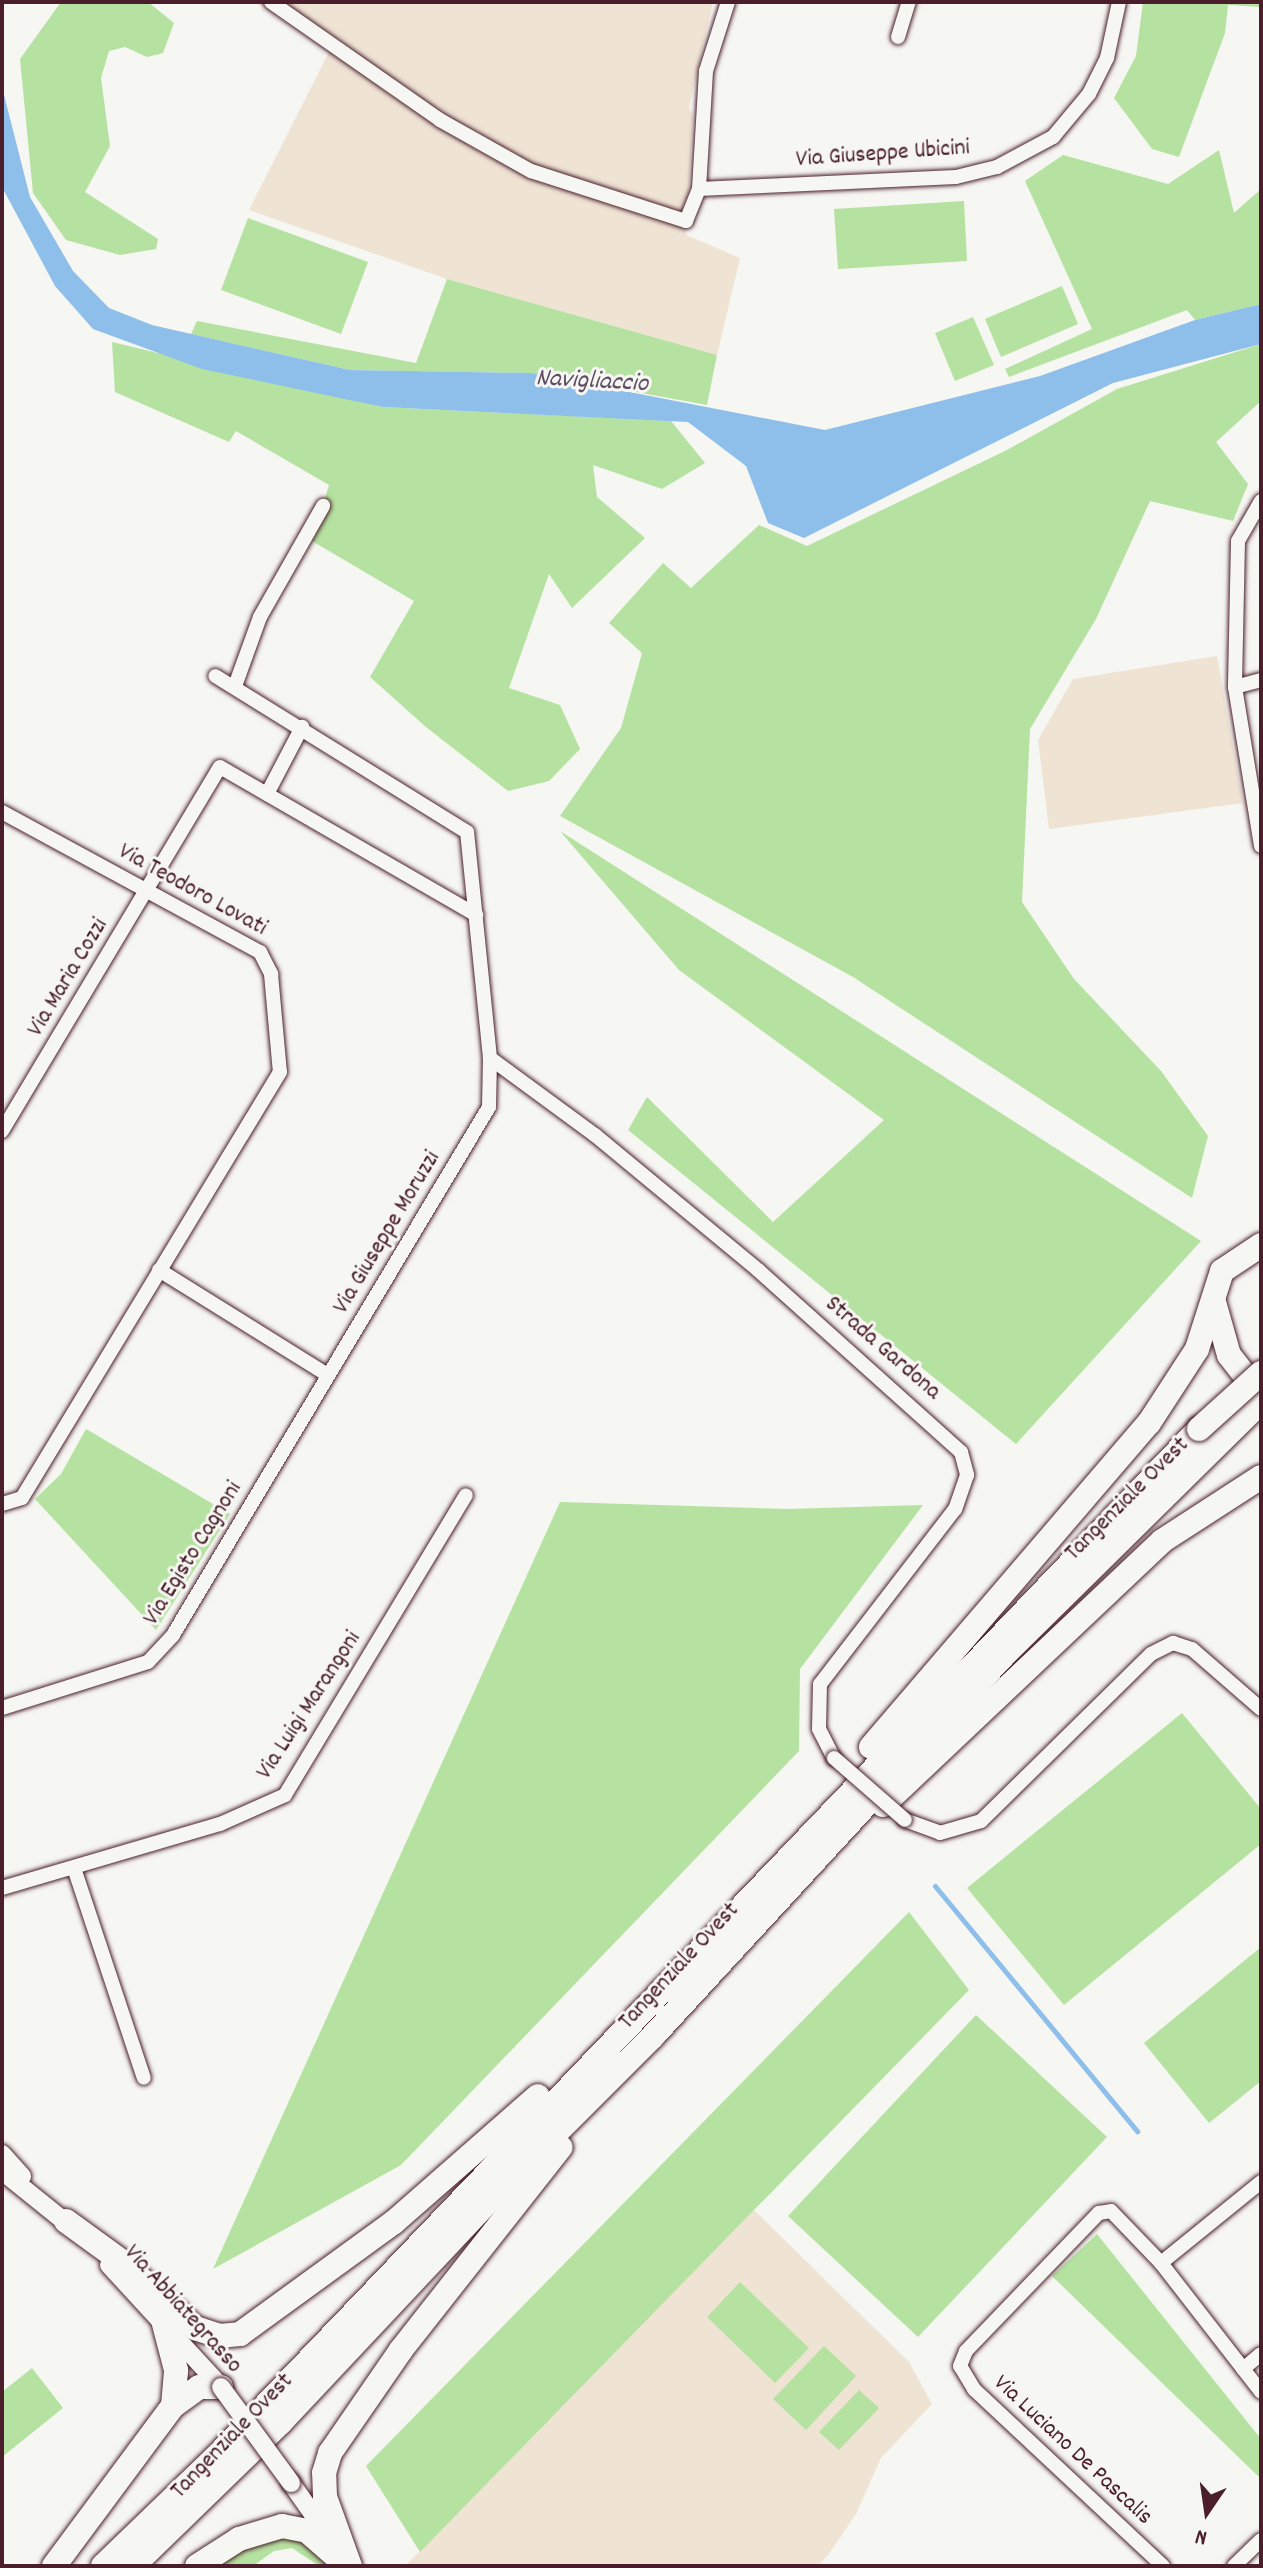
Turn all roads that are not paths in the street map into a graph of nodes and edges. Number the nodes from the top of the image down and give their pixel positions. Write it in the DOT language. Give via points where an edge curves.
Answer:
graph roads {
  1 [pos="271,2"];
  2 [pos="728,2"];
  3 [pos="909,2"];
  4 [pos="1119,2"];
  5 [pos="898,37"];
  6 [pos="699,189"];
  7 [pos="1261,501"];
  8 [pos="323,506"];
  9 [pos="215,676"];
  10 [pos="1261,680"];
  11 [pos="235,686"];
  12 [pos="1235,687"];
  13 [pos="302,727"];
  14 [pos="267,794"];
  15 [pos="2,812"];
  16 [pos="1261,845"];
  17 [pos="148,890"];
  18 [pos="476,915"];
  19 [pos="490,1058"];
  20 [pos="2,1131"];
  21 [pos="1255,1251"];
  22 [pos="159,1270"];
  23 [pos="1213,1292"];
  24 [pos="1261,1373"];
  25 [pos="328,1375"];
  26 [pos="1261,1396"];
  27 [pos="1261,1402"];
  28 [pos="1207,1435"];
  29 [pos="1261,1477"];
  30 [pos="466,1495"];
  31 [pos="2,1504"];
  32 [pos="2,1708"];
  33 [pos="1261,1709"];
  34 [pos="74,1868"];
  35 [pos="785,1873"];
  36 [pos="2,1888"];
  37 [pos="682,1965"];
  38 [pos="653,2036"];
  39 [pos="144,2078"];
  40 [pos="2,2154"];
  41 [pos="2,2171"];
  42 [pos="1261,2182"];
  43 [pos="60,2216"];
  44 [pos="1161,2263"];
  45 [pos="163,2320"];
  46 [pos="1261,2354"];
  47 [pos="1243,2369"];
  48 [pos="221,2387"];
  49 [pos="1261,2392"];
  50 [pos="173,2406"];
  51 [pos="1261,2540"];
  52 [pos="54,2566"];
  53 [pos="103,2566"];
  54 [pos="133,2566"];
  55 [pos="197,2566"];
  56 [pos="349,2566"];
  57 [pos="1163,2566"];
  58 [pos="1234,2566"];
  1 -- 6 [label="street" via="440,120 531,171 686,221"];
  2 -- 6 [label="street" via="706,71"];
  3 -- 5 [label="street"];
  4 -- 6 [label="street, Via Giuseppe Ubicini" via="1107,58 1089,94 1053,137 997,167 956,177"];
  7 -- 12 [label="street" via="1238,541"];
  8 -- 11 [label="street" via="260,617"];
  9 -- 11 [label="street, Via Giuseppe Moruzzi"];
  10 -- 12 [label="street"];
  11 -- 13 [label="street, Via Giuseppe Moruzzi"];
  12 -- 16 [label="street"];
  13 -- 14 [label="street"];
  13 -- 18 [label="street, Via Giuseppe Moruzzi" via="467,832"];
  14 -- 17 [label="street" via="220,767"];
  14 -- 18 [label="street"];
  15 -- 17 [label="street, Via Teodoro Lovati"];
  17 -- 20 [label="street, Via Maria Cozzi"];
  17 -- 22 [label="street, Via Teodoro Lovati" via="266,959 280,1072"];
  18 -- 19 [label="street, Via Giuseppe Moruzzi"];
  19 -- 25 [label="street, Via Giuseppe Moruzzi" via="489,1107"];
  19 -- 33 [label="street, Strada Gardona, bridge" via="595,1135 758,1270 961,1452 967,1475 955,1509 820,1684 819,1729 834,1758 905,1820 940,1833 981,1821 1151,1654 1173,1643 1193,1650"];
  21 -- 23 [label="highway" via="1222,1271"];
  22 -- 25 [label="street"];
  22 -- 31 [label="street" via="22,1498"];
  23 -- 26 [label="highway" via="1223,1343"];
  23 -- 35 [label="highway" via="1197,1349 1149,1423 977,1617"];
  24 -- 28 [label="highway, Tangenziale Ovest, bridge"];
  25 -- 32 [label="street, Via Egisto Cagnoni" via="173,1635 148,1662"];
  27 -- 28 [label="highway, Tangenziale Ovest"];
  28 -- 35 [label="highway, Tangenziale Ovest"];
  29 -- 35 [label="highway" via="1162,1541 1023,1678"];
  30 -- 34 [label="street, Via Luigi Marangoni" via="285,1795 254,1812"];
  34 -- 36 [label="street, Via Luigi Marangoni"];
  34 -- 39 [label="street"];
  35 -- 37 [label="highway, Tangenziale Ovest"];
  35 -- 38 [label="highway, Tangenziale Ovest"];
  37 -- 43 [label="highway" via="394,2222 240,2334 219,2336 195,2328 121,2261"];
  37 -- 53 [label="highway, Tangenziale Ovest" via="222,2451"];
  38 -- 54 [label="highway, Tangenziale Ovest" via="498,2191 281,2422"];
  38 -- 56 [label="highway" via="410,2338 330,2453 325,2497"];
  40 -- 43 [label="main road, Via Abbiategrasso"];
  41 -- 43 [label="main road, Via Abbiategrasso"];
  42 -- 44 [label="street"];
  43 -- 45 [label="main road, Via Abbiategrasso"];
  44 -- 47 [label="street, Via Luciano De Pascalis"];
  44 -- 57 [label="street, Via Luciano De Pascalis" via="1111,2211 1099,2213 966,2351 960,2366 974,2389"];
  45 -- 48 [label="main road, Via Abbiategrasso"];
  45 -- 50 [label="highway" via="176,2370"];
  46 -- 47 [label="street"];
  47 -- 49 [label="street, Via Luciano De Pascalis"];
  48 -- 50 [label="highway" via="199,2387"];
  48 -- 56 [label="main road, Via Abbiategrasso, bridge"];
  50 -- 52 [label="highway"];
  51 -- 58 [label="street"];
  55 -- 56 [label="highway" via="239,2539 282,2526 315,2537"];
}
